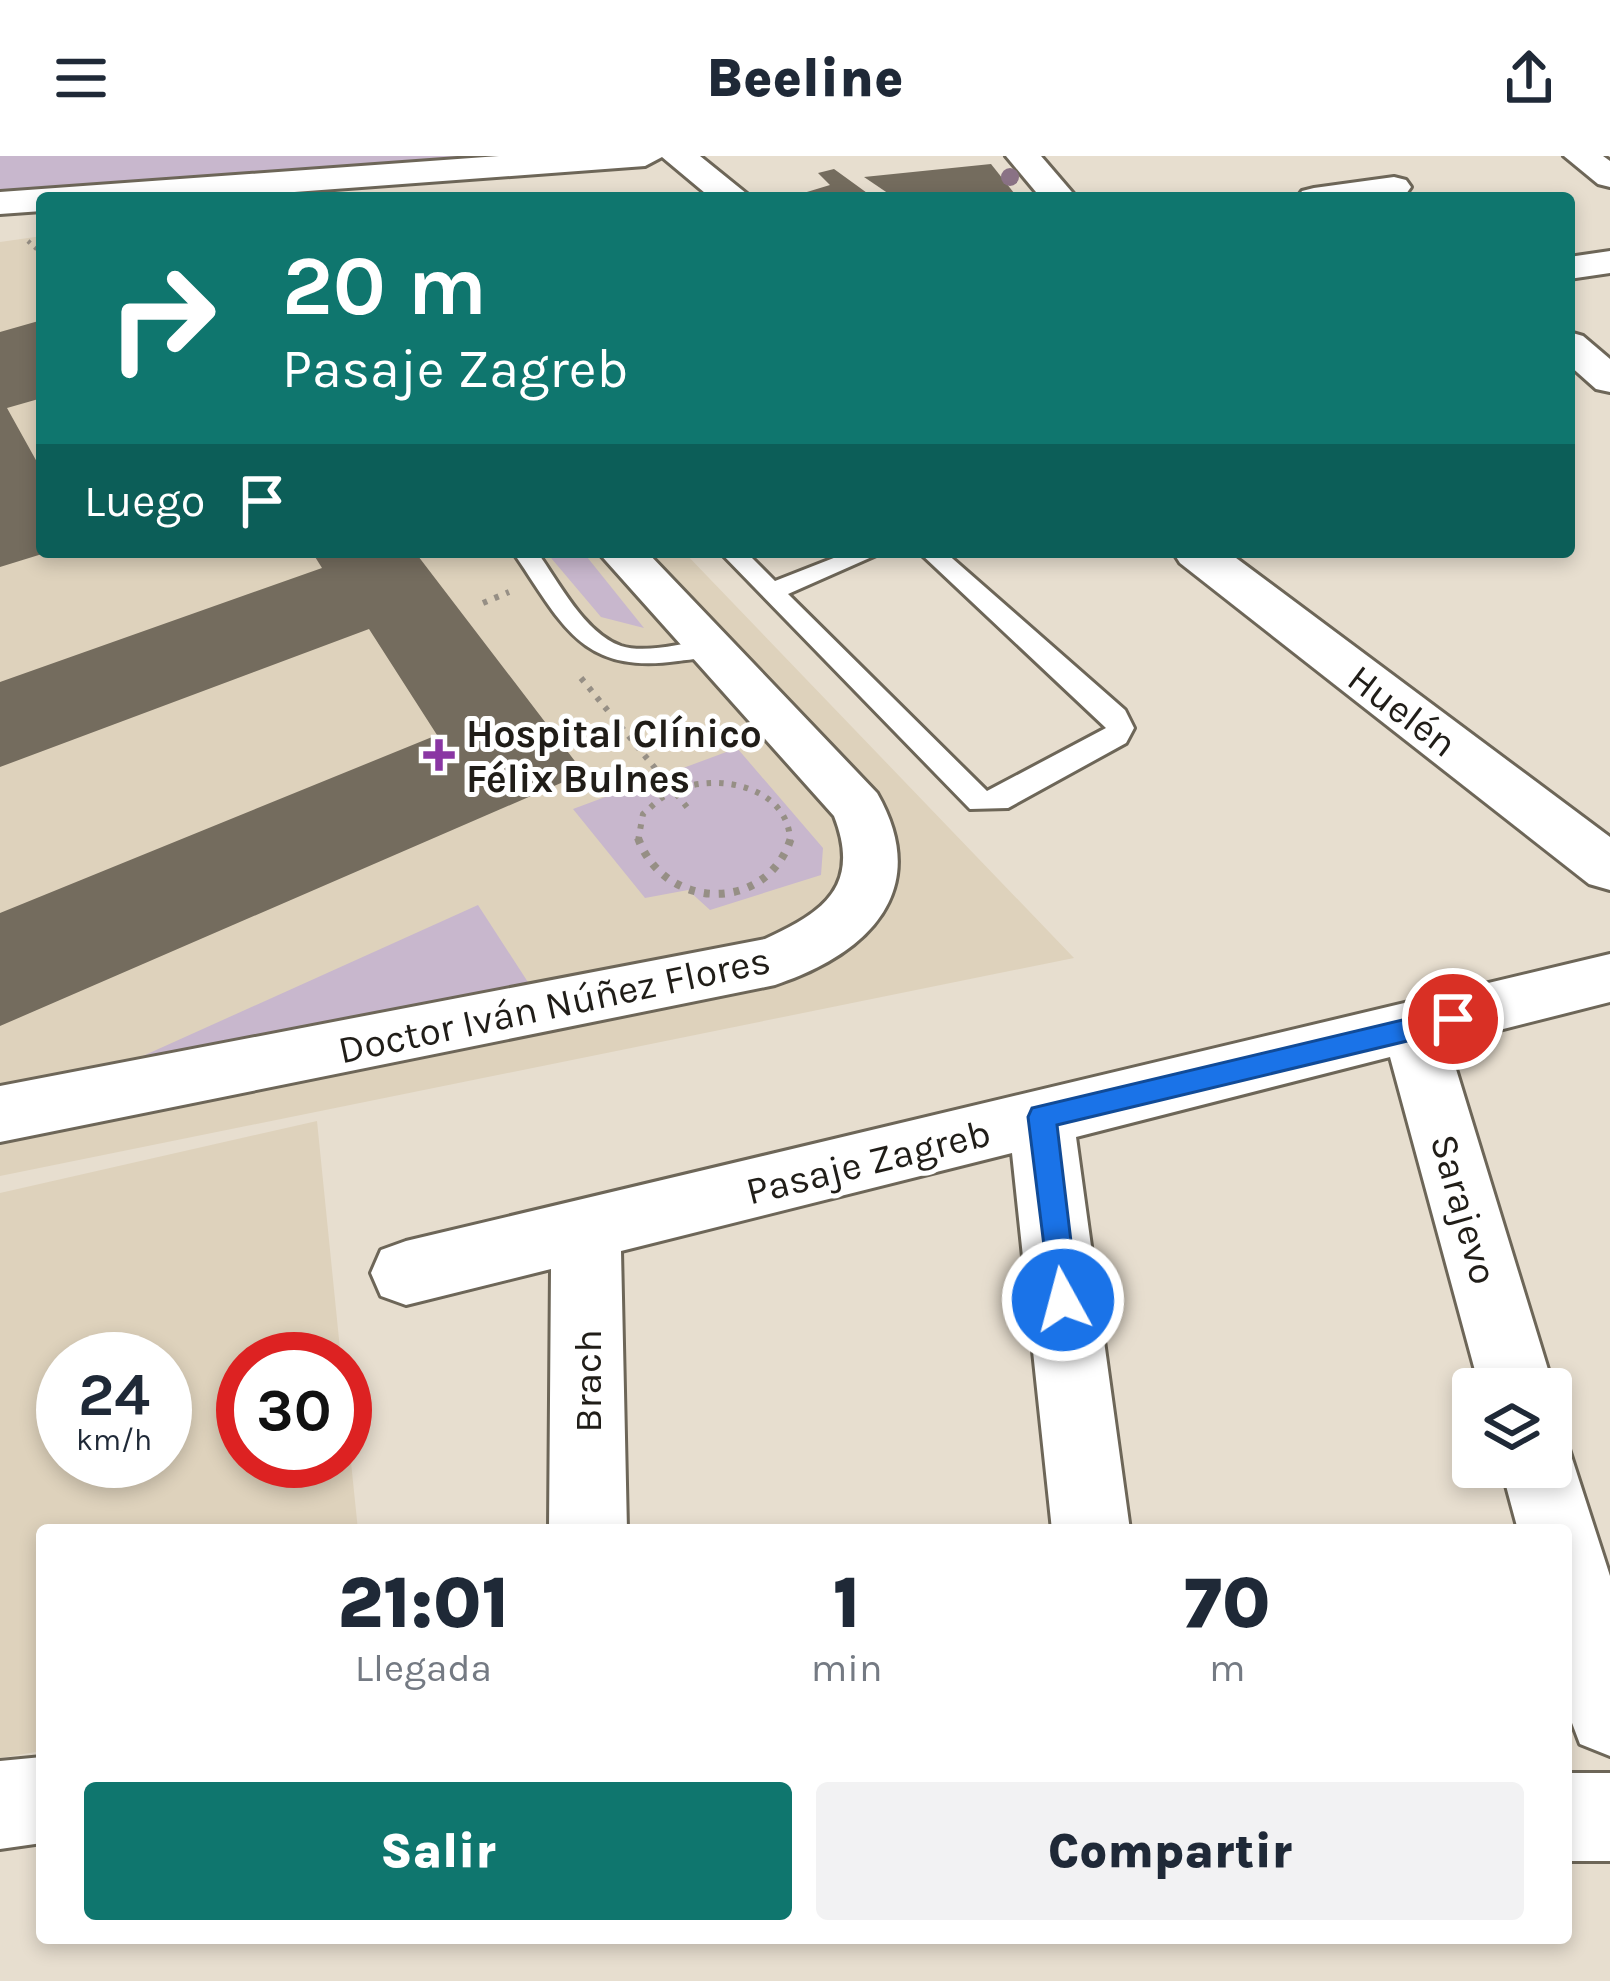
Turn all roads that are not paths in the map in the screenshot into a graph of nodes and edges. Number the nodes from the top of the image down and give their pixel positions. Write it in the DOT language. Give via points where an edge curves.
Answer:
graph roads {
  1 [pos="645,156"];
  2 [pos="678,156"];
  3 [pos="1023,156"];
  4 [pos="1359,156"];
  5 [pos="1581,156"];
  6 [pos="1610,177"];
  7 [pos="314,189"];
  8 [pos="231,192"];
  9 [pos="726,192"];
  10 [pos="1055,192"];
  11 [pos="1400,192"];
  12 [pos="36,200"];
  13 [pos="0,202"];
  14 [pos="1610,262"];
  15 [pos="1575,267"];
  16 [pos="1610,325"];
  17 [pos="1575,329"];
  18 [pos="1575,349"];
  19 [pos="1610,380"];
  20 [pos="530,558"];
  21 [pos="627,558"];
  22 [pos="738,558"];
  23 [pos="856,558"];
  24 [pos="939,558"];
  25 [pos="1205,558"];
  26 [pos="771,592"];
  27 [pos="708,648"];
  28 [pos="1610,868"];
  29 [pos="1610,978"];
  30 [pos="1413,1029"];
  31 [pos="0,1114"];
  32 [pos="1042,1117"];
  33 [pos="586,1232"];
  34 [pos="406,1273"];
  35 [pos="1511,1368"];
  36 [pos="1545,1488"];
  37 [pos="588,1524"];
  38 [pos="1089,1524"];
  39 [pos="1555,1524"];
  40 [pos="1572,1582"];
  41 [pos="1610,1714"];
  42 [pos="36,1801"];
  43 [pos="0,1805"];
  44 [pos="1572,1817"];
  45 [pos="1610,1817"];
  1 -- 7 [label="main road"];
  2 -- 9 [label="main road"];
  3 -- 10 [label="street"];
  4 -- 11 [label="street"];
  5 -- 6 [label="street"];
  7 -- 8 [label="main road"];
  12 -- 13 [label="main road"];
  14 -- 15 [label="street"];
  16 -- 17 [label="street"];
  18 -- 19 [label="street"];
  20 -- 27 [label="lane" via="596,645 641,656"];
  21 -- 27 [label="street, Doctor Iván Núñez Flores"];
  22 -- 26 [label="lane"];
  23 -- 26 [label="lane"];
  24 -- 26 [label="lane" via="1114,717 1117,736 998,801 980,802"];
  25 -- 28 [label="main road, Huelén"];
  27 -- 31 [label="street, Doctor Iván Núñez Flores" via="839,783 871,832 871,883 836,930 775,962"];
  29 -- 30 [label="street, Pasaje Zagreb"];
  30 -- 32 [label="street, Pasaje Zagreb"];
  30 -- 35 [label="street, Sarajevo"];
  32 -- 33 [label="street, Pasaje Zagreb"];
  32 -- 38 [label="street"];
  33 -- 34 [label="street, Pasaje Zagreb"];
  33 -- 37 [label="street, Brach"];
  36 -- 39 [label="street"];
  40 -- 41 [label="street"];
  42 -- 43 [label="street"];
  44 -- 45 [label="street"];
}
